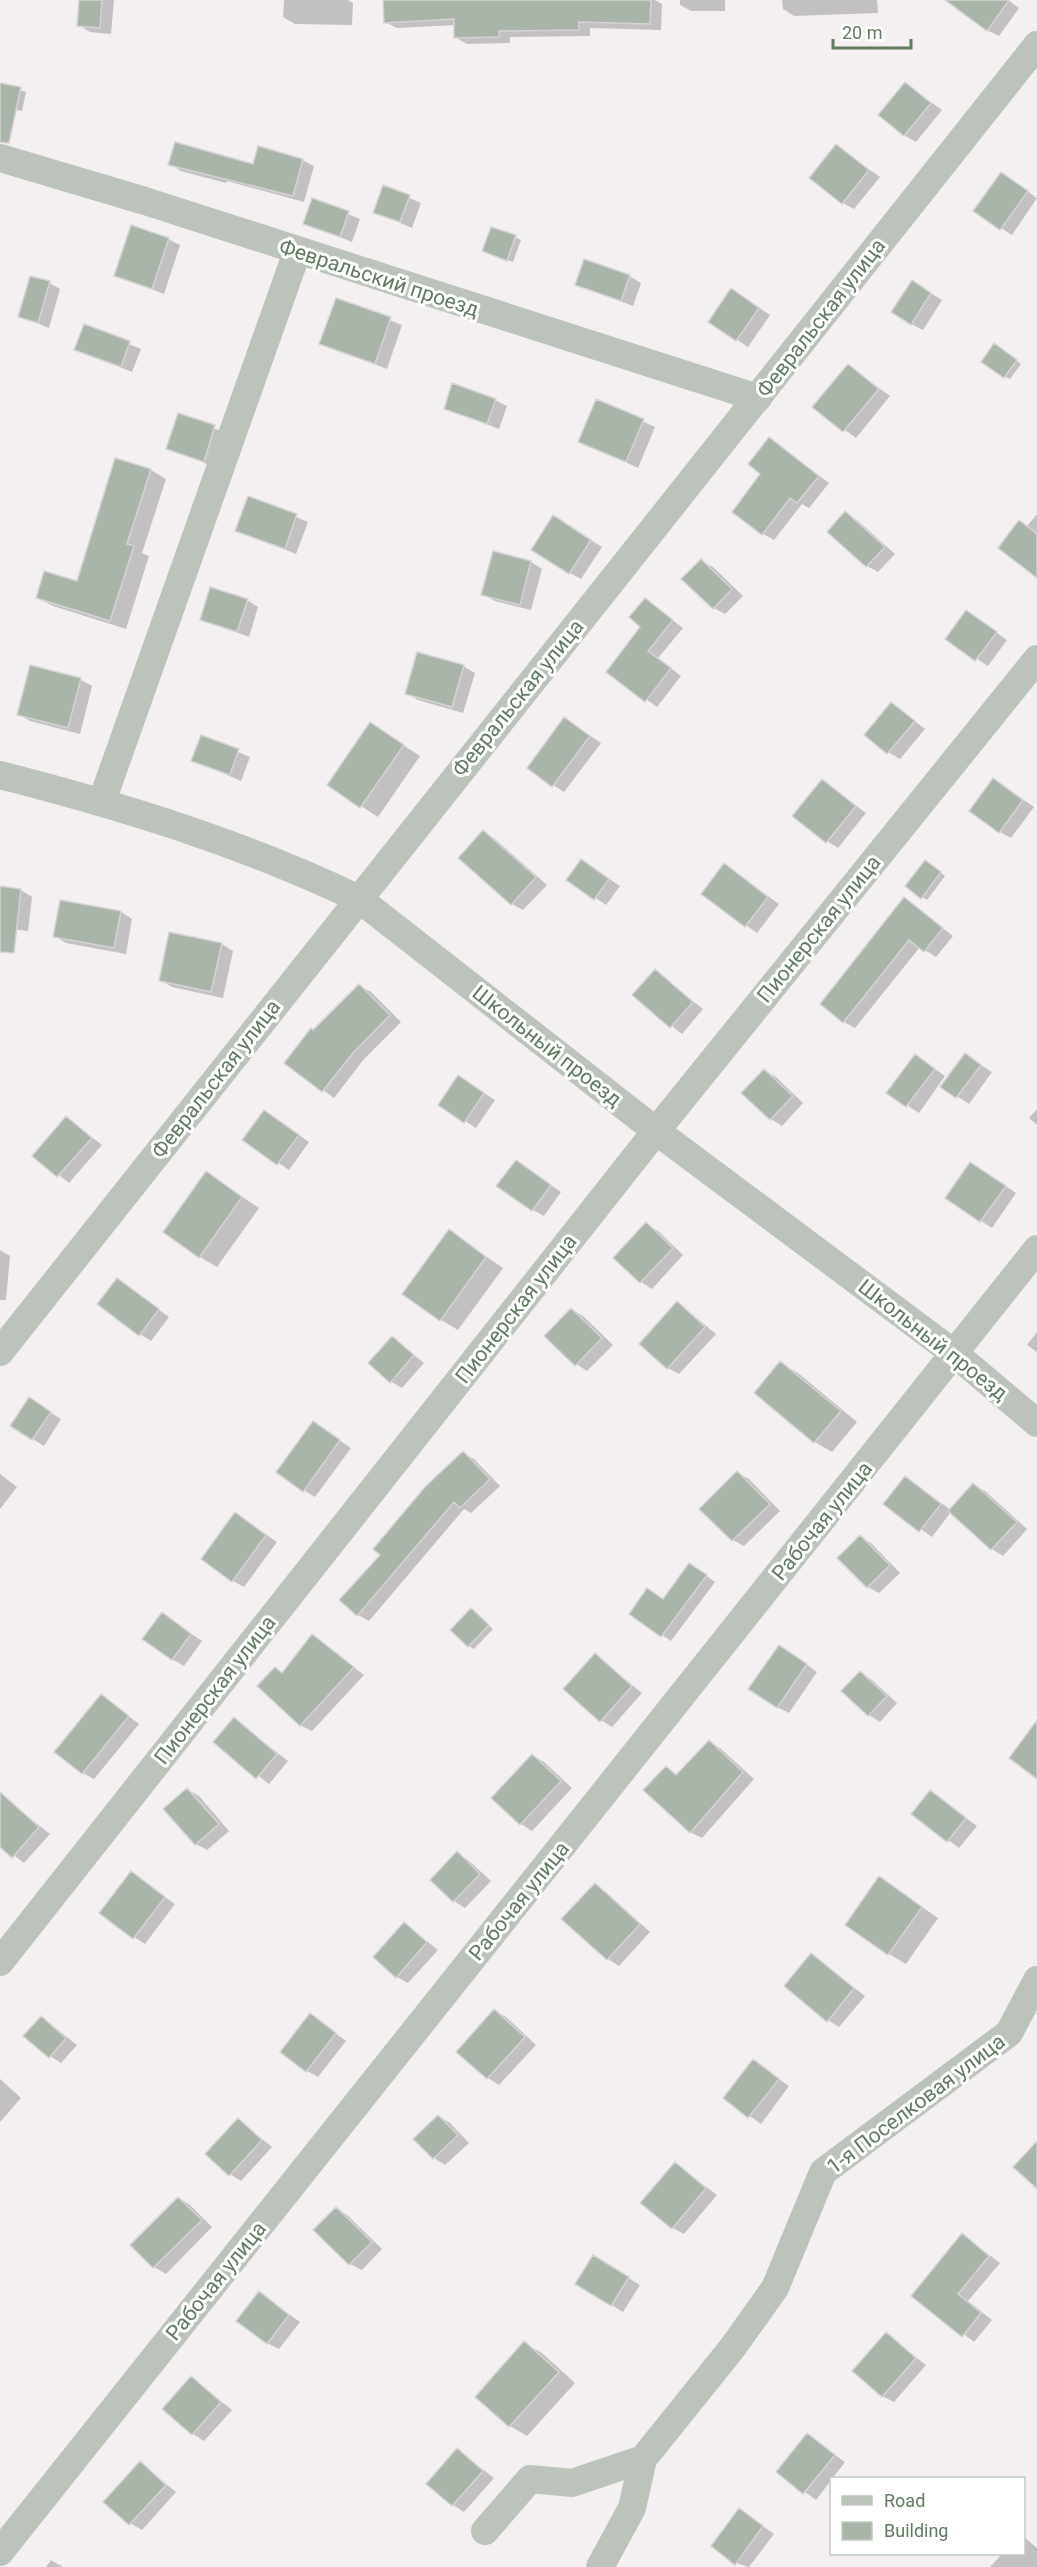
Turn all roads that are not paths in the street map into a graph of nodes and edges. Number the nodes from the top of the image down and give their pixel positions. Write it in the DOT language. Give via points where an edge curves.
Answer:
graph roads {
  1 [pos="1037,45"];
  2 [pos="0,158"];
  3 [pos="297,252"];
  4 [pos="758,398"];
  5 [pos="1037,659"];
  6 [pos="0,775"];
  7 [pos="102,801"];
  8 [pos="359,899"];
  9 [pos="656,1131"];
  10 [pos="1037,1250"];
  11 [pos="0,1352"];
  12 [pos="955,1354"];
  13 [pos="1037,1423"];
  14 [pos="0,1962"];
  15 [pos="1037,1980"];
  16 [pos="643,2459"];
  17 [pos="485,2531"];
  18 [pos="0,2552"];
  19 [pos="600,2567"];
  1 -- 4 [label="street, Февральская улица"];
  2 -- 3 [label="street, Февральский проезд"];
  3 -- 4 [label="street, Февральский проезд"];
  3 -- 7 [label="street"];
  4 -- 8 [label="street, Февральская улица"];
  5 -- 9 [label="street, Пионерская улица"];
  6 -- 7 [label="street, Школьный проезд"];
  7 -- 8 [label="street, Школьный проезд" via="311,876"];
  8 -- 9 [label="street, Школьный проезд"];
  8 -- 11 [label="street, Февральская улица"];
  9 -- 12 [label="street, Школьный проезд"];
  9 -- 14 [label="street, Пионерская улица"];
  10 -- 12 [label="street, Рабочая улица"];
  12 -- 13 [label="street, Школьный проезд"];
  12 -- 18 [label="street, Рабочая улица"];
  15 -- 16 [label="street, 1-я Поселковая улица" via="1009,2033 823,2172 775,2288"];
  16 -- 17 [label="street" via="572,2483 530,2479"];
  16 -- 19 [label="street, 1-я Поселковая улица" via="632,2508"];
}
